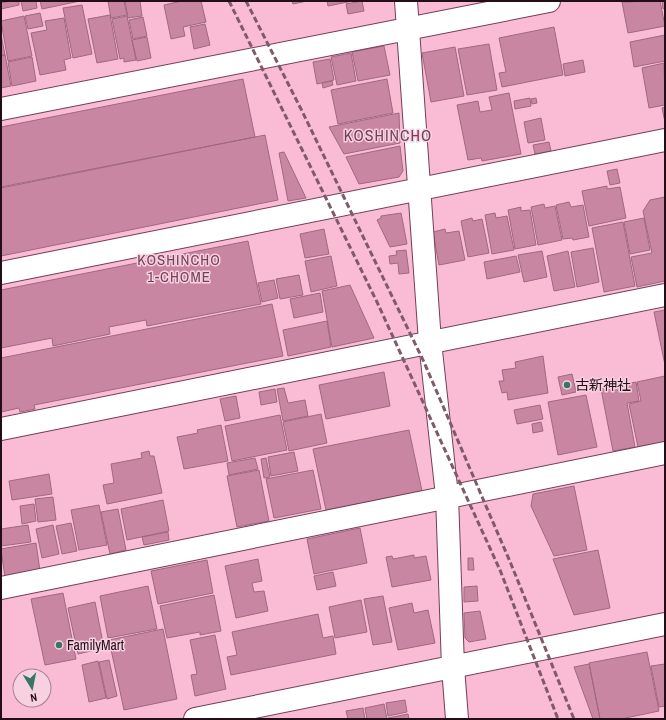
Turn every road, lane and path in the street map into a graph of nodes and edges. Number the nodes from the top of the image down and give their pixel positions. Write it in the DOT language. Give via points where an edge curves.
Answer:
graph roads {
  1 [pos="406,1"];
  2 [pos="549,1"];
  3 [pos="408,29"];
  4 [pos="1,109"];
  5 [pos="665,140"];
  6 [pos="419,189"];
  7 [pos="1,273"];
  8 [pos="665,295"];
  9 [pos="430,342"];
  10 [pos="1,429"];
  11 [pos="665,453"];
  12 [pos="447,496"];
  13 [pos="1,588"];
  14 [pos="665,624"];
  15 [pos="453,667"];
  16 [pos="195,719"];
  17 [pos="457,719"];
  1 -- 3 [label="street"];
  2 -- 3 [label="street"];
  3 -- 4 [label="street"];
  3 -- 6 [label="street"];
  5 -- 6 [label="street"];
  6 -- 7 [label="street"];
  6 -- 9 [label="street"];
  8 -- 9 [label="street"];
  9 -- 10 [label="street"];
  9 -- 12 [label="street"];
  11 -- 12 [label="street"];
  12 -- 13 [label="street"];
  12 -- 15 [label="street"];
  14 -- 15 [label="street"];
  15 -- 16 [label="street"];
  15 -- 17 [label="street"];
}
